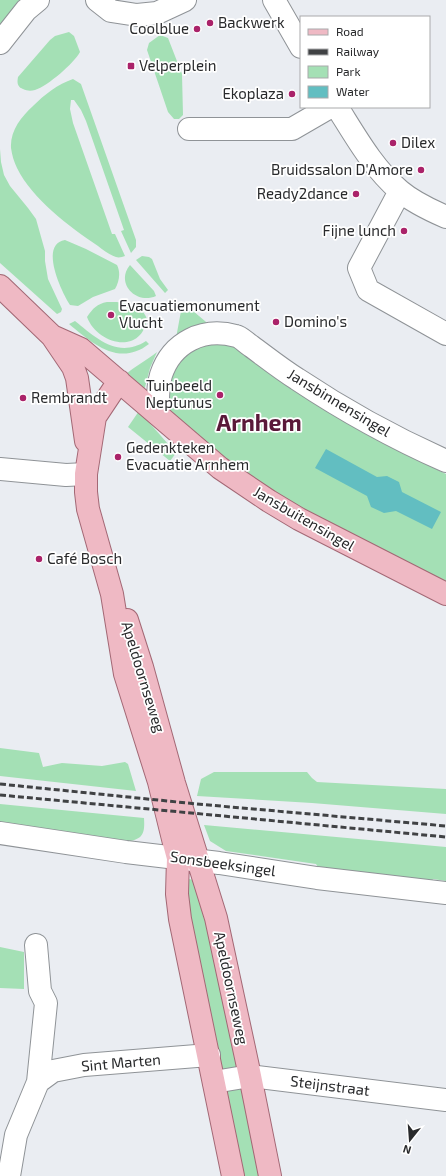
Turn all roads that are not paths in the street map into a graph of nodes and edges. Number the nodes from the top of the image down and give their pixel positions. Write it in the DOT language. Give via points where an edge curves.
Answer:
graph roads {
  1 [pos="38,0"];
  2 [pos="97,0"];
  3 [pos="185,0"];
  4 [pos="274,0"];
  5 [pos="0,43"];
  6 [pos="300,46"];
  7 [pos="328,108"];
  8 [pos="339,108"];
  9 [pos="190,129"];
  10 [pos="400,192"];
  11 [pos="446,217"];
  12 [pos="0,286"];
  13 [pos="446,334"];
  14 [pos="52,336"];
  15 [pos="118,380"];
  16 [pos="158,414"];
  17 [pos="446,460"];
  18 [pos="87,466"];
  19 [pos="0,468"];
  20 [pos="446,594"];
  21 [pos="0,833"];
  22 [pos="187,859"];
  23 [pos="446,893"];
  24 [pos="36,945"];
  25 [pos="209,1055"];
  26 [pos="250,1076"];
  27 [pos="38,1082"];
  28 [pos="214,1082"];
  29 [pos="446,1100"];
  30 [pos="9,1176"];
  31 [pos="233,1176"];
  32 [pos="270,1176"];
  1 -- 5 [label="street" via="26,10"];
  2 -- 3 [label="street" via="111,11 137,15 157,13"];
  4 -- 6 [label="street"];
  7 -- 9 [label="street" via="292,129"];
  8 -- 10 [label="street" via="372,162"];
  10 -- 11 [label="street"];
  10 -- 13 [label="street" via="359,268 368,290"];
  12 -- 14 [label="main road"];
  14 -- 15 [label="main road" via="81,349"];
  14 -- 18 [label="main road" via="73,367 76,378"];
  15 -- 16 [label="main road, Jansbuitensingel"];
  15 -- 18 [label="main road" via="95,417"];
  16 -- 17 [label="street, Jansbinnensingel" via="158,393 162,374 172,356 185,343 202,334 220,333 238,336 296,379 353,414"];
  16 -- 20 [label="main road, Jansbuitensingel" via="220,468 269,501 330,536"];
  18 -- 19 [label="street" via="66,475"];
  18 -- 22 [label="main road, Apeldoornseweg" via="88,509 112,594 125,674 159,782"];
  21 -- 22 [label="street, Sonsbeeksingel"];
  22 -- 23 [label="street, Sonsbeeksingel"];
  22 -- 25 [label="main road, Apeldoornseweg" via="177,894"];
  22 -- 26 [label="main road, Apeldoornseweg" via="210,895"];
  24 -- 27 [label="street" via="40,991 46,1003"];
  25 -- 27 [label="street, Sint Marten" via="84,1065 53,1071"];
  25 -- 28 [label="main road, Apeldoornseweg"];
  26 -- 28 [label="street, Steijnstraat"];
  26 -- 29 [label="street, Steijnstraat"];
  26 -- 32 [label="main road, Apeldoornseweg"];
  27 -- 30 [label="street" via="16,1135"];
  28 -- 31 [label="main road, Apeldoornseweg"];
}
